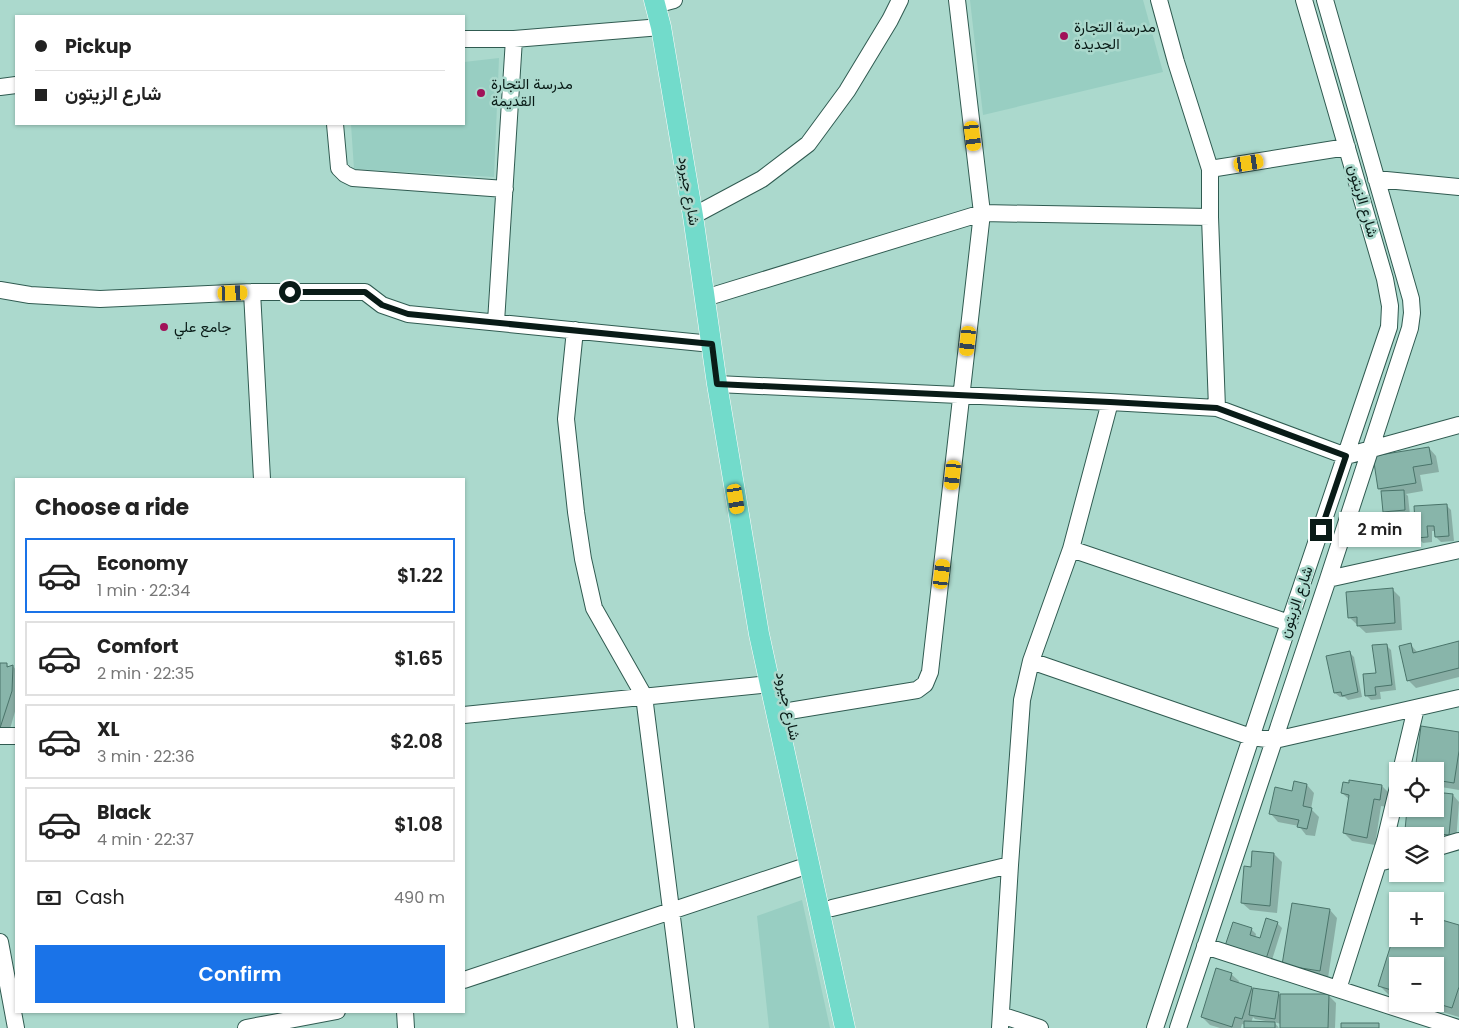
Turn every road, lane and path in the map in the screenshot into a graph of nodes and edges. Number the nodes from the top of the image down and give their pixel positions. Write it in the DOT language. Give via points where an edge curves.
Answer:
graph roads {
  1 [pos="900,0"];
  2 [pos="957,0"];
  3 [pos="1159,0"];
  4 [pos="1304,0"];
  5 [pos="1325,0"];
  6 [pos="661,2"];
  7 [pos="661,27"];
  8 [pos="465,39"];
  9 [pos="514,39"];
  10 [pos="15,84"];
  11 [pos="0,87"];
  12 [pos="336,125"];
  13 [pos="1347,147"];
  14 [pos="1210,169"];
  15 [pos="1376,179"];
  16 [pos="1459,187"];
  17 [pos="505,189"];
  18 [pos="982,213"];
  19 [pos="694,216"];
  20 [pos="1210,217"];
  21 [pos="0,290"];
  22 [pos="252,292"];
  23 [pos="705,298"];
  24 [pos="496,322"];
  25 [pos="575,330"];
  26 [pos="712,344"];
  27 [pos="717,384"];
  28 [pos="963,396"];
  29 [pos="1110,402"];
  30 [pos="1217,408"];
  31 [pos="1459,425"];
  32 [pos="1371,449"];
  33 [pos="1346,456"];
  34 [pos="262,478"];
  35 [pos="1070,549"];
  36 [pos="1459,550"];
  37 [pos="1328,579"];
  38 [pos="1289,623"];
  39 [pos="1031,661"];
  40 [pos="770,684"];
  41 [pos="644,696"];
  42 [pos="1459,698"];
  43 [pos="1416,708"];
  44 [pos="789,711"];
  45 [pos="465,715"];
  46 [pos="0,736"];
  47 [pos="15,736"];
  48 [pos="1252,737"];
  49 [pos="1275,740"];
  50 [pos="1403,762"];
  51 [pos="1390,817"];
  52 [pos="1459,841"];
  53 [pos="1444,845"];
  54 [pos="1389,860"];
  55 [pos="1378,863"];
  56 [pos="1010,864"];
  57 [pos="809,865"];
  58 [pos="832,908"];
  59 [pos="670,912"];
  60 [pos="0,942"];
  61 [pos="1205,946"];
  62 [pos="465,980"];
  63 [pos="1338,989"];
  64 [pos="326,1013"];
  65 [pos="405,1013"];
  66 [pos="292,1020"];
  67 [pos="1001,1022"];
  68 [pos="16,1028"];
  69 [pos="246,1028"];
  70 [pos="406,1028"];
  71 [pos="686,1028"];
  72 [pos="845,1028"];
  73 [pos="858,1028"];
  74 [pos="1040,1028"];
  75 [pos="1155,1028"];
  76 [pos="1178,1028"];
  77 [pos="1458,1028"];
  1 -- 19 [label="street" via="846,91 808,144 762,179"];
  2 -- 18 [label="street"];
  3 -- 14 [label="street"];
  4 -- 13 [label="street, شارع الزيتون"];
  5 -- 15 [label="street, شارع الزيتون"];
  6 -- 7 [label="main road, شارع جيرود"];
  7 -- 9 [label="street"];
  7 -- 19 [label="main road, شارع جيرود"];
  8 -- 9 [label="street"];
  9 -- 17 [label="street"];
  10 -- 11 [label="street"];
  12 -- 17 [label="street" via="339,168 353,178"];
  13 -- 14 [label="street"];
  13 -- 33 [label="street, شارع الزيتون" via="1390,306 1389,327"];
  14 -- 20 [label="street"];
  15 -- 16 [label="street"];
  15 -- 32 [label="street, شارع الزيتون" via="1411,298 1412,313"];
  17 -- 24 [label="street"];
  18 -- 20 [label="street"];
  18 -- 23 [label="street"];
  18 -- 28 [label="street"];
  19 -- 23 [label="main road, شارع جيرود"];
  20 -- 30 [label="street"];
  21 -- 22 [label="street" via="100,299"];
  22 -- 24 [label="street" via="365,292 382,305 408,314"];
  22 -- 34 [label="street"];
  23 -- 26 [label="main road, شارع جيرود"];
  24 -- 25 [label="street"];
  25 -- 26 [label="street"];
  25 -- 41 [label="street" via="566,419 583,559 594,608"];
  26 -- 27 [label="main road, شارع جيرود"];
  27 -- 28 [label="street"];
  27 -- 40 [label="main road, شارع جيرود"];
  27 -- 44 [label="main road, شارع جيرود"];
  28 -- 29 [label="street"];
  28 -- 44 [label="street" via="930,672 925,684 918,690"];
  29 -- 30 [label="street"];
  29 -- 35 [label="street"];
  30 -- 33 [label="street"];
  31 -- 32 [label="street"];
  32 -- 33 [label="street"];
  32 -- 37 [label="street, شارع الزيتون"];
  33 -- 38 [label="street, شارع الزيتون"];
  35 -- 38 [label="street"];
  35 -- 39 [label="street"];
  36 -- 37 [label="street"];
  37 -- 49 [label="street, شارع الزيتون"];
  38 -- 48 [label="street, شارع الزيتون"];
  39 -- 48 [label="street"];
  39 -- 56 [label="street" via="1022,700"];
  40 -- 41 [label="street"];
  40 -- 57 [label="main road, شارع جيرود"];
  41 -- 45 [label="street"];
  41 -- 59 [label="street"];
  42 -- 43 [label="street"];
  43 -- 49 [label="street"];
  43 -- 50 [label="street"];
  44 -- 58 [label="main road, شارع جيرود"];
  46 -- 47 [label="street"];
  48 -- 49 [label="street"];
  48 -- 75 [label="street, شارع الزيتون"];
  49 -- 61 [label="street, شارع الزيتون"];
  51 -- 55 [label="street"];
  52 -- 53 [label="street"];
  54 -- 55 [label="street"];
  55 -- 63 [label="street"];
  56 -- 58 [label="street"];
  56 -- 67 [label="street"];
  57 -- 59 [label="street"];
  57 -- 72 [label="main road, شارع جيرود"];
  58 -- 73 [label="main road, شارع جيرود"];
  59 -- 62 [label="street"];
  59 -- 71 [label="street"];
  60 -- 68 [label="street"];
  61 -- 63 [label="street"];
  61 -- 76 [label="street, شارع الزيتون"];
  63 -- 77 [label="street"];
  64 -- 66 [label="street"];
  65 -- 70 [label="street"];
  66 -- 69 [label="street"];
  67 -- 74 [label="street"];
}
